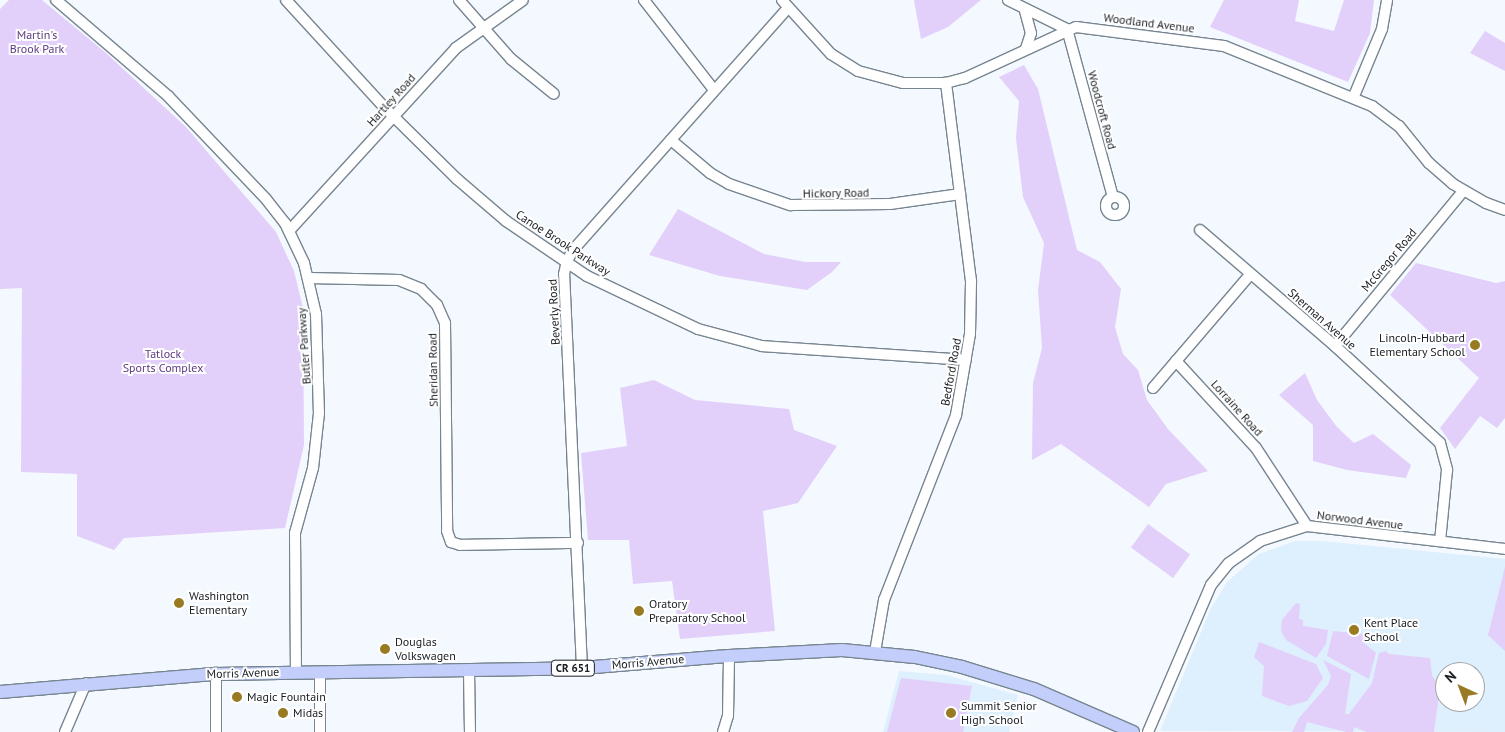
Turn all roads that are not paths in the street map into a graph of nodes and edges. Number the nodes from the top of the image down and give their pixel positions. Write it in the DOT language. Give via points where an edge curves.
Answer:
graph roads {
  1 [pos="56,0"];
  2 [pos="286,0"];
  3 [pos="459,0"];
  4 [pos="523,0"];
  5 [pos="644,0"];
  6 [pos="1008,0"];
  7 [pos="1387,0"];
  8 [pos="785,4"];
  9 [pos="1026,11"];
  10 [pos="485,27"];
  11 [pos="1067,30"];
  12 [pos="1026,48"];
  13 [pos="946,83"];
  14 [pos="714,90"];
  15 [pos="554,94"];
  16 [pos="1354,96"];
  17 [pos="392,116"];
  18 [pos="671,140"];
  19 [pos="1463,191"];
  20 [pos="960,194"];
  21 [pos="1113,197"];
  22 [pos="1505,210"];
  23 [pos="1200,230"];
  24 [pos="289,231"];
  25 [pos="567,261"];
  26 [pos="1250,275"];
  27 [pos="309,278"];
  28 [pos="1335,346"];
  29 [pos="966,360"];
  30 [pos="1176,361"];
  31 [pos="1153,388"];
  32 [pos="1307,526"];
  33 [pos="1440,541"];
  34 [pos="578,543"];
  35 [pos="1505,549"];
  36 [pos="875,652"];
  37 [pos="728,656"];
  38 [pos="582,668"];
  39 [pos="469,670"];
  40 [pos="296,671"];
  41 [pos="320,672"];
  42 [pos="216,674"];
  43 [pos="86,683"];
  44 [pos="0,692"];
  45 [pos="65,732"];
  46 [pos="216,732"];
  47 [pos="320,732"];
  48 [pos="470,732"];
  49 [pos="723,732"];
  50 [pos="1133,732"];
  51 [pos="1148,732"];
  1 -- 24 [label="street, Butler Parkway" via="168,96 266,199"];
  2 -- 17 [label="street, Canoe Brook Parkway"];
  3 -- 10 [label="street"];
  4 -- 10 [label="street, Hartley Road"];
  5 -- 14 [label="street"];
  6 -- 9 [label="street"];
  7 -- 16 [label="street" via="1382,28"];
  8 -- 13 [label="street, Woodland Avenue" via="831,54 858,71 889,81"];
  8 -- 14 [label="street, Beverly Road"];
  9 -- 11 [label="street"];
  9 -- 12 [label="street" via="1031,33"];
  10 -- 15 [label="street" via="511,59"];
  10 -- 17 [label="street, Hartley Road" via="456,48"];
  11 -- 12 [label="street, Woodland Avenue"];
  11 -- 16 [label="street, Woodland Avenue" via="1084,27 1224,46"];
  11 -- 21 [label="street, Woodcroft Road"];
  12 -- 13 [label="street, Woodland Avenue" via="989,68"];
  13 -- 20 [label="street, Bedford Road"];
  14 -- 18 [label="street, Beverly Road"];
  16 -- 19 [label="street, Woodland Avenue" via="1385,114 1441,175"];
  17 -- 24 [label="street, Hartley Road"];
  17 -- 25 [label="street, Canoe Brook Parkway" via="506,221"];
  18 -- 20 [label="street, Hickory Road" via="710,173 729,184 790,205 881,204"];
  18 -- 25 [label="street, Beverly Road" via="573,250"];
  19 -- 22 [label="street, Woodland Avenue"];
  19 -- 28 [label="street, McGregor Road"];
  20 -- 29 [label="street, Bedford Road" via="971,290"];
  23 -- 26 [label="street, Sherman Avenue"];
  24 -- 27 [label="street, Butler Parkway"];
  25 -- 29 [label="street, Canoe Brook Parkway" via="587,276 643,305 698,329 753,344"];
  25 -- 34 [label="street, Beverly Road" via="564,274"];
  26 -- 28 [label="street, Sherman Avenue"];
  26 -- 30 [label="street"];
  27 -- 34 [label="street, Sheridan Road" via="399,280 421,289 437,306 445,323 447,531 451,542 460,545"];
  27 -- 40 [label="street, Butler Parkway" via="318,340 318,423 313,468 295,533"];
  28 -- 33 [label="street, Sherman Avenue" via="1440,442 1447,470"];
  29 -- 36 [label="street, Bedford Road" via="964,383 950,434 880,612"];
  30 -- 31 [label="street"];
  30 -- 32 [label="street, Lorraine Road" via="1256,448"];
  32 -- 33 [label="street, Norwood Avenue"];
  32 -- 51 [label="street, Norwood Avenue" via="1260,541 1243,551 1218,576 1205,598"];
  33 -- 35 [label="street, Norwood Avenue"];
  34 -- 38 [label="street, Beverly Road"];
  36 -- 37 [label="main road, Morris Avenue / CR 651" via="808,650"];
  36 -- 50 [label="main road, Morris Avenue / CR 651" via="990,675 1034,689"];
  37 -- 38 [label="main road, Morris Avenue / CR 651"];
  37 -- 49 [label="street" via="728,716"];
  38 -- 39 [label="main road, Morris Avenue / CR 651"];
  39 -- 41 [label="main road, Morris Avenue / CR 651"];
  39 -- 48 [label="street"];
  40 -- 41 [label="main road, Morris Avenue / CR 651"];
  40 -- 42 [label="main road, Morris Avenue / CR 651"];
  41 -- 47 [label="street"];
  42 -- 43 [label="main road, Morris Avenue / CR 651"];
  42 -- 46 [label="street"];
  43 -- 44 [label="main road, Morris Avenue / CR 651"];
  43 -- 45 [label="street"];
}
